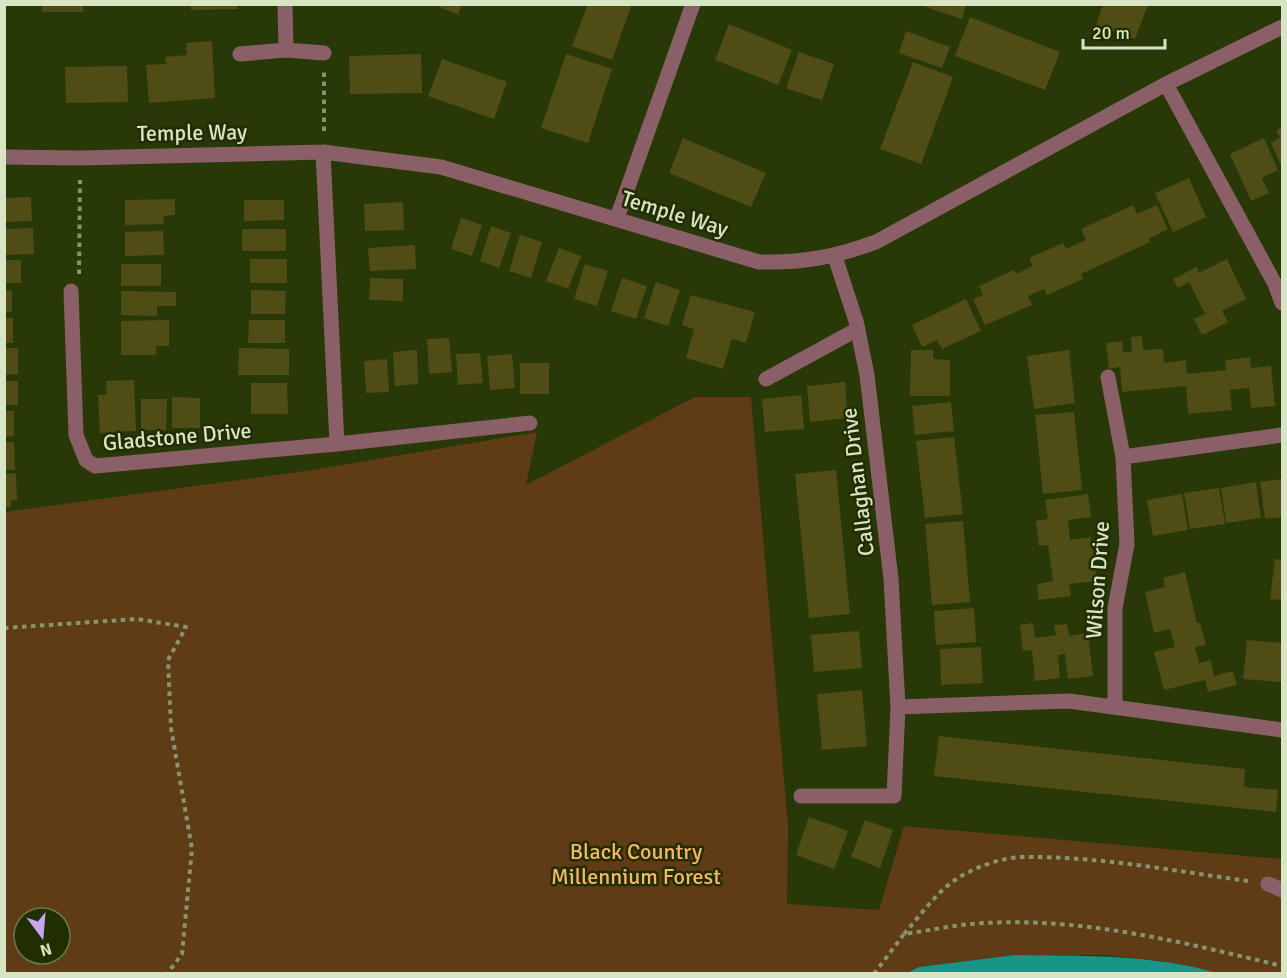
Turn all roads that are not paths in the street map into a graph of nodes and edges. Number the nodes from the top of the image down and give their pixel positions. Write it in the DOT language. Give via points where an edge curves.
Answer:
graph roads {
  1 [pos="285,4"];
  2 [pos="693,4"];
  3 [pos="1282,27"];
  4 [pos="286,50"];
  5 [pos="324,53"];
  6 [pos="240,54"];
  7 [pos="1166,84"];
  8 [pos="323,152"];
  9 [pos="4,157"];
  10 [pos="617,218"];
  11 [pos="834,257"];
  12 [pos="71,291"];
  13 [pos="1282,303"];
  14 [pos="858,329"];
  15 [pos="1108,377"];
  16 [pos="766,379"];
  17 [pos="530,423"];
  18 [pos="1282,435"];
  19 [pos="337,444"];
  20 [pos="1123,457"];
  21 [pos="1114,706"];
  22 [pos="898,707"];
  23 [pos="1282,730"];
  24 [pos="801,796"];
  1 -- 4 [label="street"];
  2 -- 10 [label="street"];
  3 -- 7 [label="street, Temple Way"];
  4 -- 5 [label="street"];
  4 -- 6 [label="street"];
  7 -- 11 [label="street, Temple Way" via="876,242"];
  7 -- 13 [label="street"];
  8 -- 9 [label="street, Temple Way"];
  8 -- 10 [label="street, Temple Way" via="441,167"];
  8 -- 19 [label="street"];
  10 -- 11 [label="street, Temple Way" via="759,262"];
  11 -- 14 [label="street, Callaghan Drive"];
  12 -- 19 [label="street, Gladstone Drive" via="76,435 86,460 95,466"];
  14 -- 16 [label="street"];
  14 -- 22 [label="street, Callaghan Drive" via="882,490"];
  15 -- 20 [label="street, Wilson Drive"];
  17 -- 19 [label="street, Gladstone Drive"];
  18 -- 20 [label="street"];
  20 -- 21 [label="street, Wilson Drive" via="1127,544 1115,608"];
  21 -- 22 [label="street" via="1069,701"];
  21 -- 23 [label="street"];
  22 -- 24 [label="street, Callaghan Drive" via="894,796"];
}
